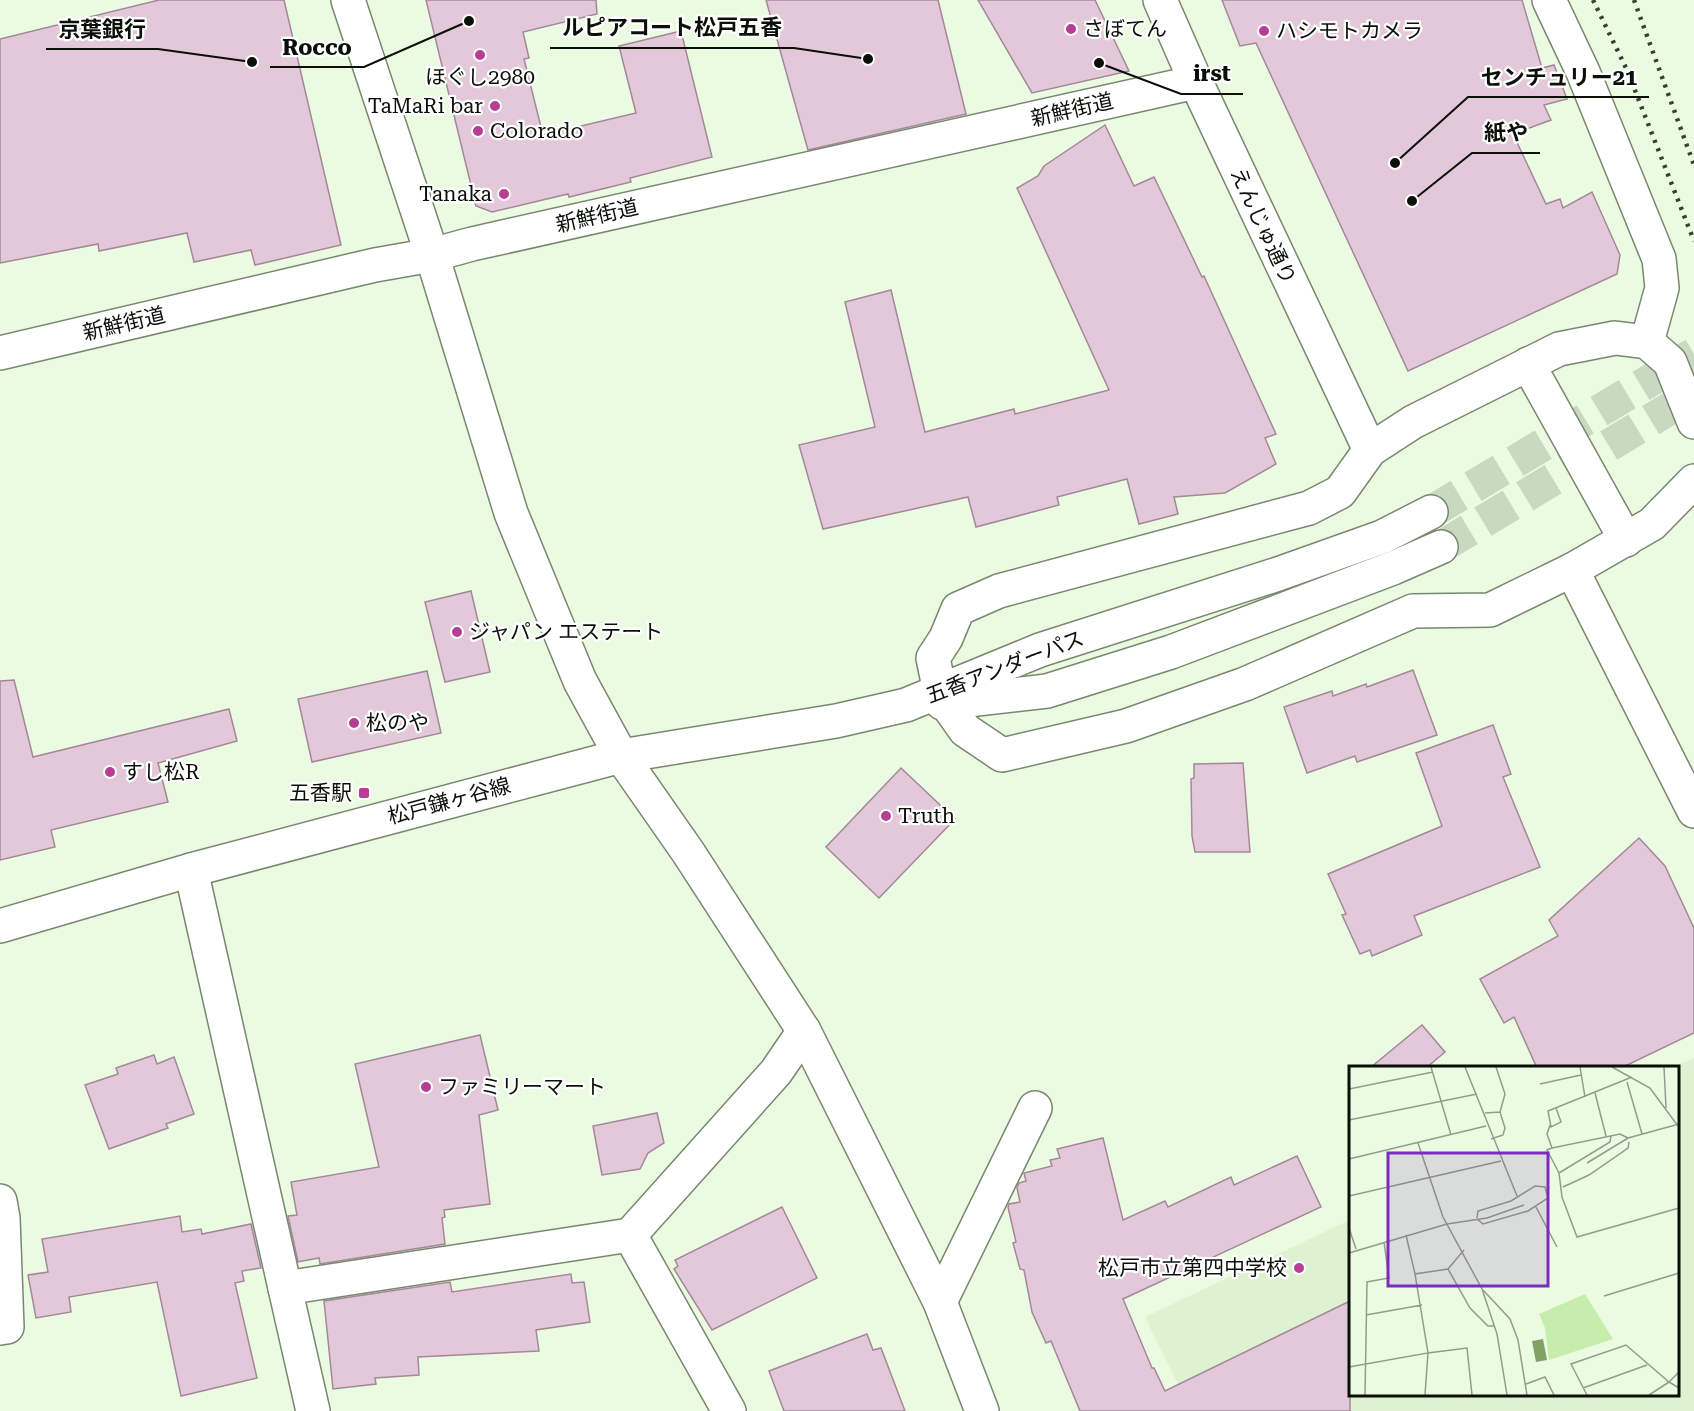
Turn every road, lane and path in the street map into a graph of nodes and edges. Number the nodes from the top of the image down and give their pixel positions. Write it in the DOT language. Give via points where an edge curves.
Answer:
graph roads {
  1 [pos="348,0"];
  2 [pos="1160,0"];
  3 [pos="1550,0"];
  4 [pos="1196,82"];
  5 [pos="432,255"];
  6 [pos="1647,342"];
  7 [pos="0,354"];
  8 [pos="1528,364"];
  9 [pos="1694,422"];
  10 [pos="1370,450"];
  11 [pos="1694,481"];
  12 [pos="1431,513"];
  13 [pos="1626,540"];
  14 [pos="1442,547"];
  15 [pos="1572,570"];
  16 [pos="943,697"];
  17 [pos="906,705"];
  18 [pos="621,756"];
  19 [pos="1694,811"];
  20 [pos="191,870"];
  21 [pos="0,926"];
  22 [pos="804,1031"];
  23 [pos="1035,1108"];
  24 [pos="0,1201"];
  25 [pos="630,1235"];
  26 [pos="285,1288"];
  27 [pos="940,1302"];
  28 [pos="0,1328"];
  29 [pos="313,1411"];
  30 [pos="729,1411"];
  31 [pos="982,1411"];
  1 -- 5 [label="street"];
  2 -- 4 [label="street, えんじゅ通り"];
  3 -- 6 [label="street" via="1659,259 1662,288"];
  4 -- 5 [label="street, 新鮮街道"];
  4 -- 10 [label="street, えんじゅ通り"];
  5 -- 7 [label="street, 新鮮街道"];
  5 -- 18 [label="street" via="511,513 580,681"];
  6 -- 8 [label="street" via="1615,338 1559,349"];
  6 -- 9 [label="street" via="1670,362"];
  8 -- 10 [label="street" via="1413,422"];
  8 -- 13 [label="street"];
  10 -- 16 [label="street" via="1340,492 1309,508 999,591 958,609 933,658"];
  11 -- 13 [label="street" via="1652,524"];
  12 -- 16 [label="street, 五香アンダーパス" via="1382,537 1278,574 1040,650"];
  13 -- 15 [label="street"];
  14 -- 16 [label="street, 五香アンダーパス" via="1171,652 1047,691"];
  15 -- 16 [label="street" via="1490,610 1413,612 1245,684 1126,726 1032,749 1002,755 964,730"];
  15 -- 19 [label="street"];
  16 -- 17 [label="street, 五香アンダーパス"];
  17 -- 18 [label="street, 松戸鎌ヶ谷線" via="836,721"];
  18 -- 20 [label="street, 松戸鎌ヶ谷線"];
  18 -- 22 [label="street"];
  20 -- 21 [label="street, 松戸鎌ヶ谷線"];
  20 -- 26 [label="street"];
  22 -- 25 [label="street" via="776,1072"];
  22 -- 27 [label="street"];
  23 -- 27 [label="street"];
  24 -- 28 [label="street" via="7,1327"];
  25 -- 26 [label="street"];
  25 -- 30 [label="street"];
  26 -- 29 [label="street"];
  27 -- 31 [label="street"];
}
